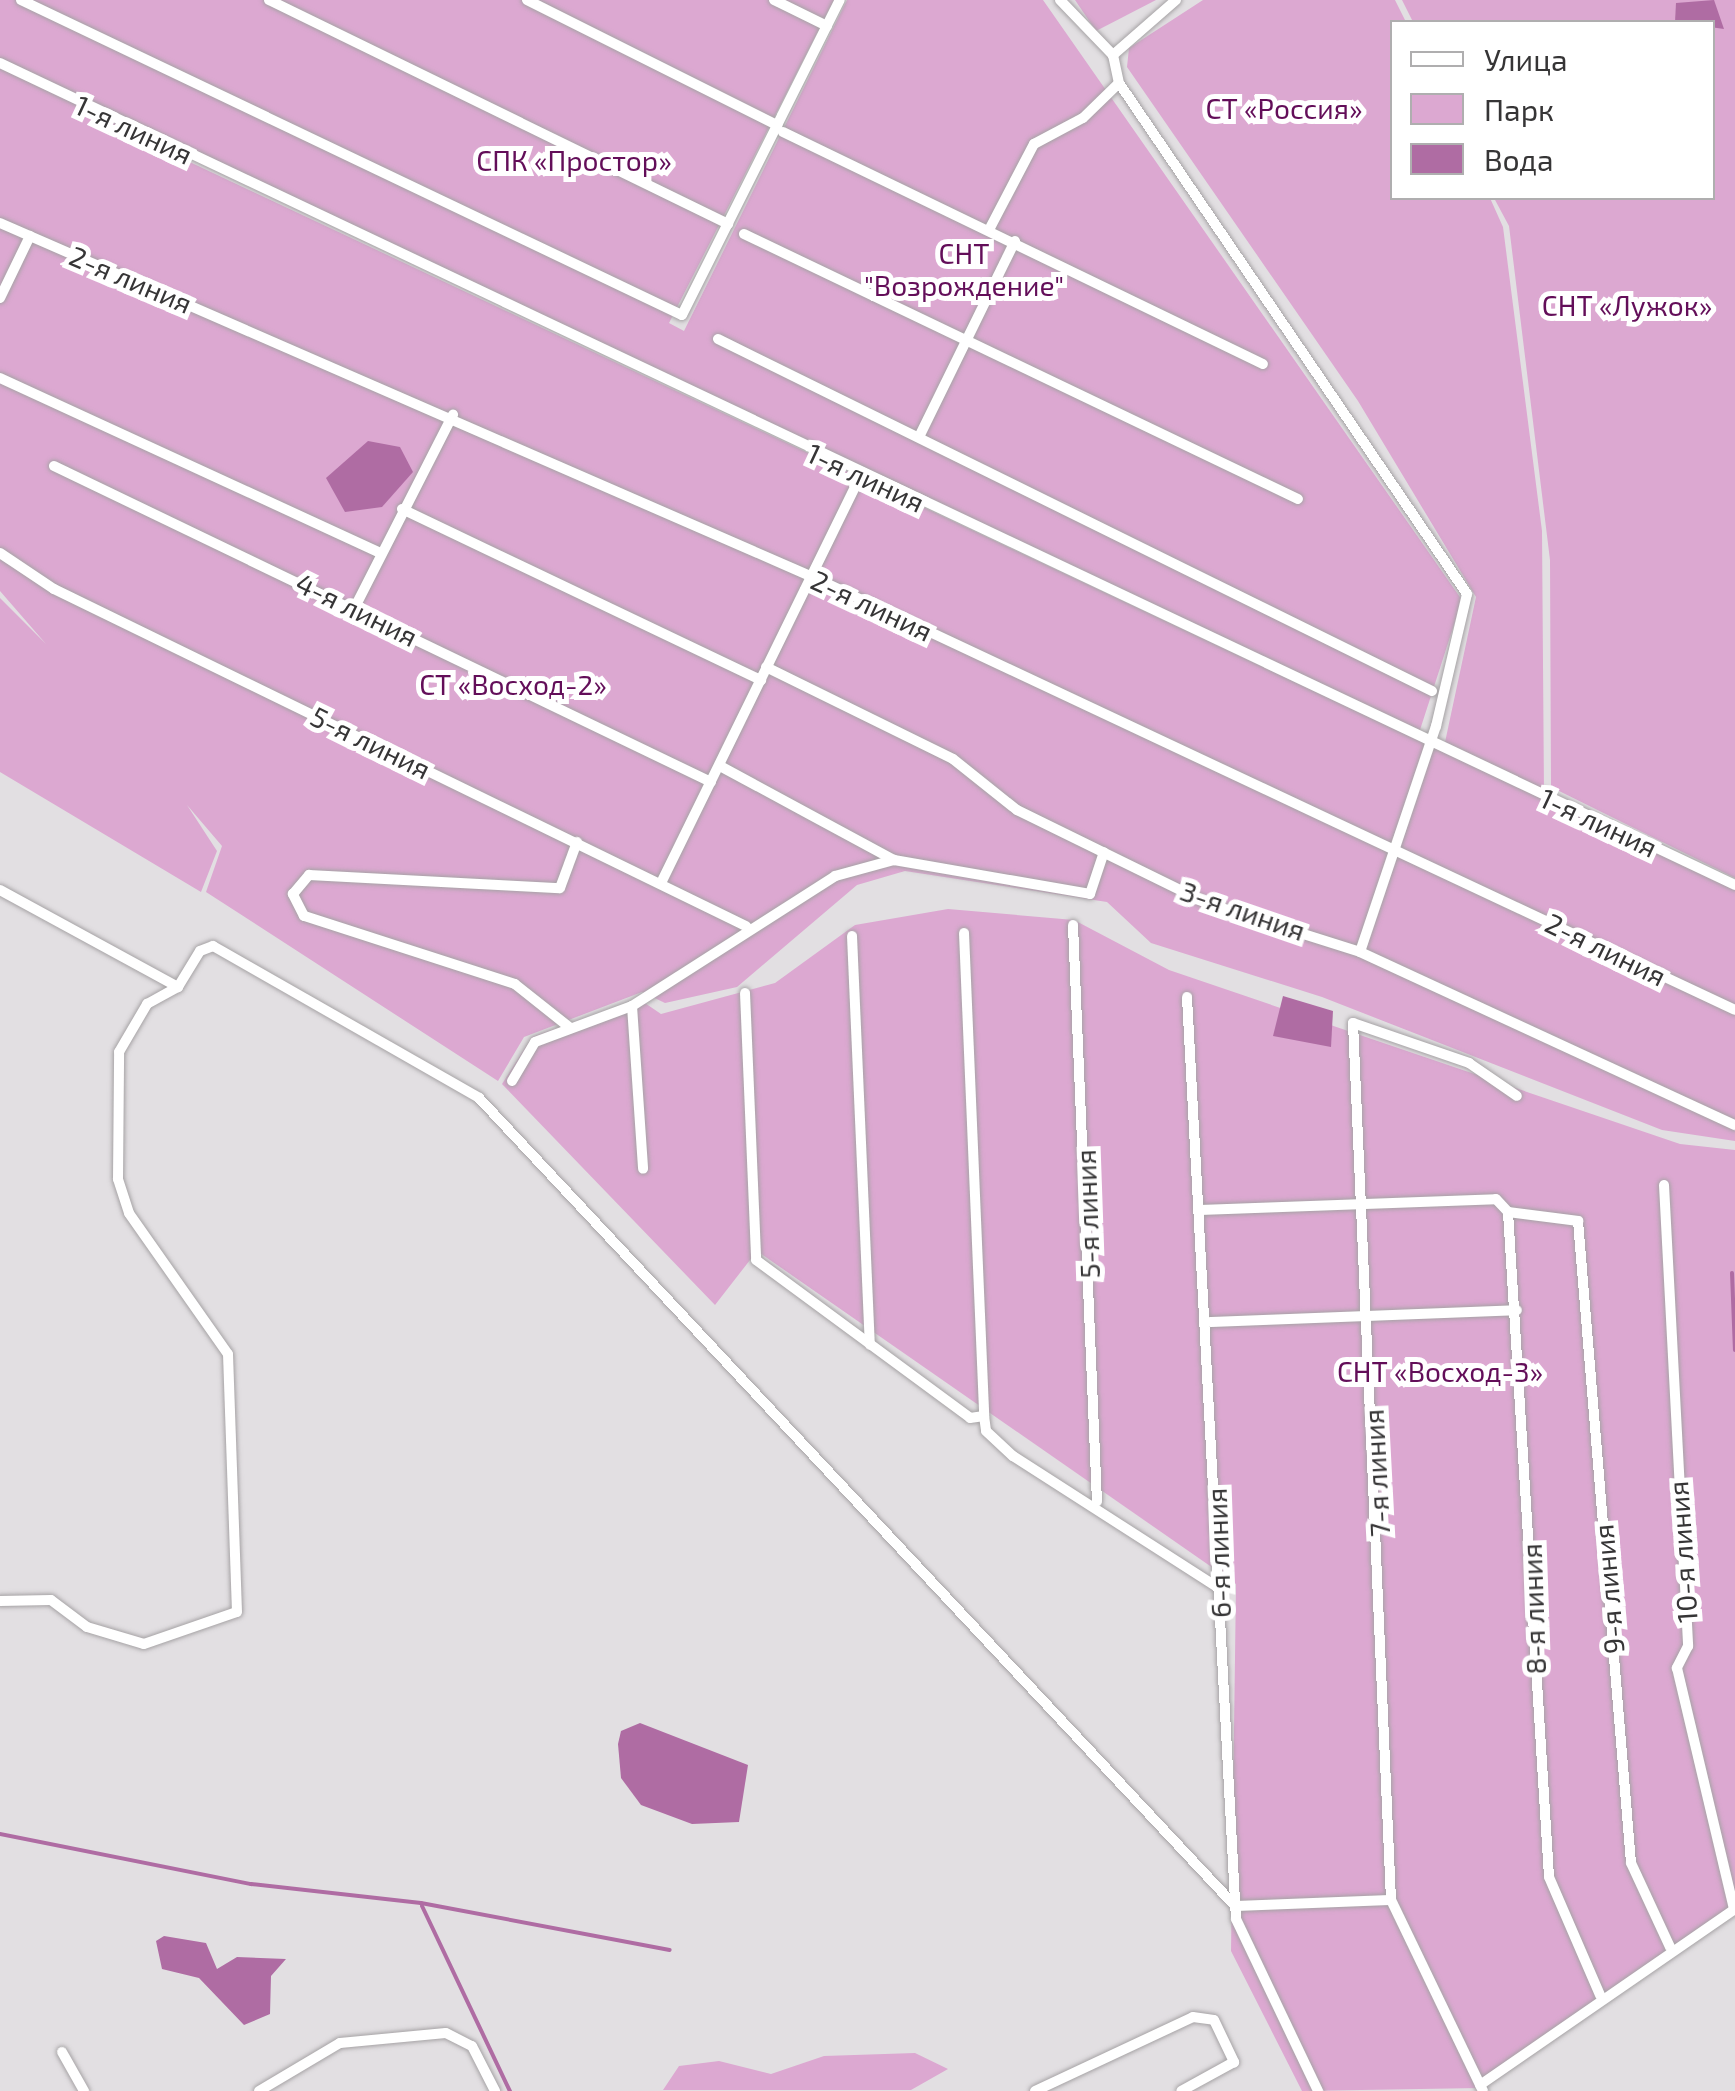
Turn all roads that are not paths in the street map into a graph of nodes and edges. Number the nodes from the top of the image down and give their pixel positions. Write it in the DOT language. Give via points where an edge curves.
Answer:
graph roads {
  1 [pos="21,0"];
  2 [pos="269,0"];
  3 [pos="527,0"];
  4 [pos="774,0"];
  5 [pos="840,0"];
  6 [pos="1060,0"];
  7 [pos="1176,0"];
  8 [pos="827,26"];
  9 [pos="1113,54"];
  10 [pos="0,63"];
  11 [pos="1119,83"];
  12 [pos="780,129"];
  13 [pos="0,223"];
  14 [pos="728,224"];
  15 [pos="990,228"];
  16 [pos="744,234"];
  17 [pos="30,236"];
  18 [pos="1015,241"];
  19 [pos="0,298"];
  20 [pos="718,340"];
  21 [pos="966,340"];
  22 [pos="1263,364"];
  23 [pos="0,378"];
  24 [pos="452,415"];
  25 [pos="920,435"];
  26 [pos="54,466"];
  27 [pos="861,474"];
  28 [pos="1298,499"];
  29 [pos="402,509"];
  30 [pos="0,553"];
  31 [pos="381,553"];
  32 [pos="815,578"];
  33 [pos="355,607"];
  34 [pos="766,667"];
  35 [pos="761,680"];
  36 [pos="1432,691"];
  37 [pos="1429,744"];
  38 [pos="720,766"];
  39 [pos="712,782"];
  40 [pos="577,842"];
  41 [pos="1104,852"];
  42 [pos="1394,852"];
  43 [pos="894,860"];
  44 [pos="661,883"];
  45 [pos="1735,884"];
  46 [pos="0,890"];
  47 [pos="746,926"];
  48 [pos="1073,926"];
  49 [pos="964,933"];
  50 [pos="852,936"];
  51 [pos="1360,952"];
  52 [pos="178,988"];
  53 [pos="745,993"];
  54 [pos="1187,997"];
  55 [pos="637,1004"];
  56 [pos="1735,1010"];
  57 [pos="570,1028"];
  58 [pos="512,1080"];
  59 [pos="1516,1096"];
  60 [pos="1735,1125"];
  61 [pos="643,1169"];
  62 [pos="1664,1186"];
  63 [pos="1364,1203"];
  64 [pos="1200,1210"];
  65 [pos="1508,1212"];
  66 [pos="1517,1310"];
  67 [pos="1369,1315"];
  68 [pos="1210,1322"];
  69 [pos="870,1345"];
  70 [pos="984,1416"];
  71 [pos="1097,1502"];
  72 [pos="1220,1588"];
  73 [pos="0,1601"];
  74 [pos="1391,1900"];
  75 [pos="1236,1906"];
  76 [pos="1735,1909"];
  77 [pos="1670,1947"];
  78 [pos="1600,1995"];
  79 [pos="62,2052"];
  80 [pos="1481,2088"];
  81 [pos="84,2091"];
  82 [pos="259,2091"];
  83 [pos="495,2091"];
  84 [pos="1035,2091"];
  85 [pos="1181,2091"];
  86 [pos="1318,2091"];
  1 -- 14 [label="street" via="668,314 682,315"];
  2 -- 14 [label="street"];
  3 -- 12 [label="street"];
  4 -- 8 [label="street"];
  5 -- 8 [label="street"];
  6 -- 9 [label="street"];
  7 -- 9 [label="street"];
  8 -- 12 [label="street"];
  9 -- 11 [label="street"];
  10 -- 27 [label="street, 1-я линия"];
  11 -- 15 [label="street" via="1034,144"];
  11 -- 37 [label="street" via="1462,582 1464,628"];
  12 -- 14 [label="street"];
  12 -- 15 [label="street"];
  13 -- 17 [label="street, 2-я линия"];
  15 -- 18 [label="street"];
  16 -- 21 [label="street"];
  17 -- 19 [label="street"];
  17 -- 24 [label="street, 2-я линия"];
  18 -- 21 [label="street"];
  18 -- 22 [label="street"];
  20 -- 25 [label="street"];
  21 -- 25 [label="street"];
  21 -- 28 [label="street"];
  23 -- 31 [label="street"];
  24 -- 29 [label="street"];
  24 -- 32 [label="street, 2-я линия"];
  25 -- 36 [label="street"];
  26 -- 33 [label="street, 4-я линия"];
  27 -- 32 [label="street"];
  27 -- 37 [label="street, 1-я линия"];
  29 -- 31 [label="street"];
  29 -- 35 [label="street"];
  30 -- 40 [label="street, 5-я линия" via="54,589"];
  31 -- 33 [label="street"];
  32 -- 34 [label="street"];
  32 -- 42 [label="street, 2-я линия"];
  33 -- 39 [label="street, 4-я линия"];
  34 -- 35 [label="street"];
  34 -- 41 [label="street, 3-я линия" via="953,758 1017,810"];
  35 -- 38 [label="street"];
  37 -- 42 [label="street"];
  37 -- 45 [label="street, 1-я линия"];
  38 -- 39 [label="street"];
  38 -- 43 [label="street"];
  39 -- 44 [label="street"];
  40 -- 44 [label="street, 5-я линия"];
  40 -- 57 [label="street" via="560,888 309,875 293,894 304,916 515,984"];
  41 -- 43 [label="street" via="1090,894"];
  41 -- 51 [label="street, 3-я линия" via="1209,904"];
  42 -- 51 [label="street"];
  42 -- 56 [label="street, 2-я линия"];
  43 -- 47 [label="street" via="835,876"];
  44 -- 47 [label="street, 5-я линия"];
  46 -- 52 [label="street"];
  47 -- 55 [label="street"];
  48 -- 71 [label="street, 5-я линия"];
  49 -- 70 [label="street"];
  50 -- 69 [label="street"];
  51 -- 60 [label="street, 3-я линия"];
  52 -- 73 [label="street" via="147,1004 119,1052 118,1180 129,1213 228,1354 237,1612 144,1644 86,1627 51,1600"];
  52 -- 75 [label="street" via="200,951 214,946 480,1098"];
  53 -- 69 [label="street" via="756,1260"];
  54 -- 64 [label="street, 6-я линия"];
  55 -- 57 [label="street"];
  55 -- 61 [label="street"];
  57 -- 58 [label="street" via="535,1042"];
  59 -- 63 [label="street, 7-я линия" via="1469,1063 1353,1023"];
  62 -- 76 [label="street, 10-я линия" via="1688,1646 1676,1668"];
  63 -- 64 [label="street"];
  63 -- 65 [label="street" via="1496,1199"];
  63 -- 67 [label="street, 7-я линия"];
  64 -- 68 [label="street, 6-я линия"];
  65 -- 66 [label="street, 8-я линия"];
  65 -- 77 [label="street, 9-я линия" via="1578,1221 1631,1862"];
  66 -- 67 [label="street"];
  66 -- 78 [label="street, 8-я линия" via="1549,1877"];
  67 -- 68 [label="street"];
  67 -- 74 [label="street, 7-я линия"];
  68 -- 72 [label="street, 6-я линия"];
  69 -- 70 [label="street" via="970,1418"];
  70 -- 71 [label="street" via="986,1431 1013,1456"];
  71 -- 72 [label="street"];
  72 -- 75 [label="street, 6-я линия"];
  74 -- 75 [label="street"];
  74 -- 80 [label="street, 7-я линия"];
  75 -- 86 [label="street, 6-я линия"];
  76 -- 77 [label="street"];
  77 -- 78 [label="street"];
  78 -- 80 [label="street"];
  79 -- 81 [label="street"];
  82 -- 83 [label="street" via="340,2043 457,2035"];
  84 -- 85 [label="street" via="1193,2017 1214,2020 1234,2054 1220,2072"];
}
